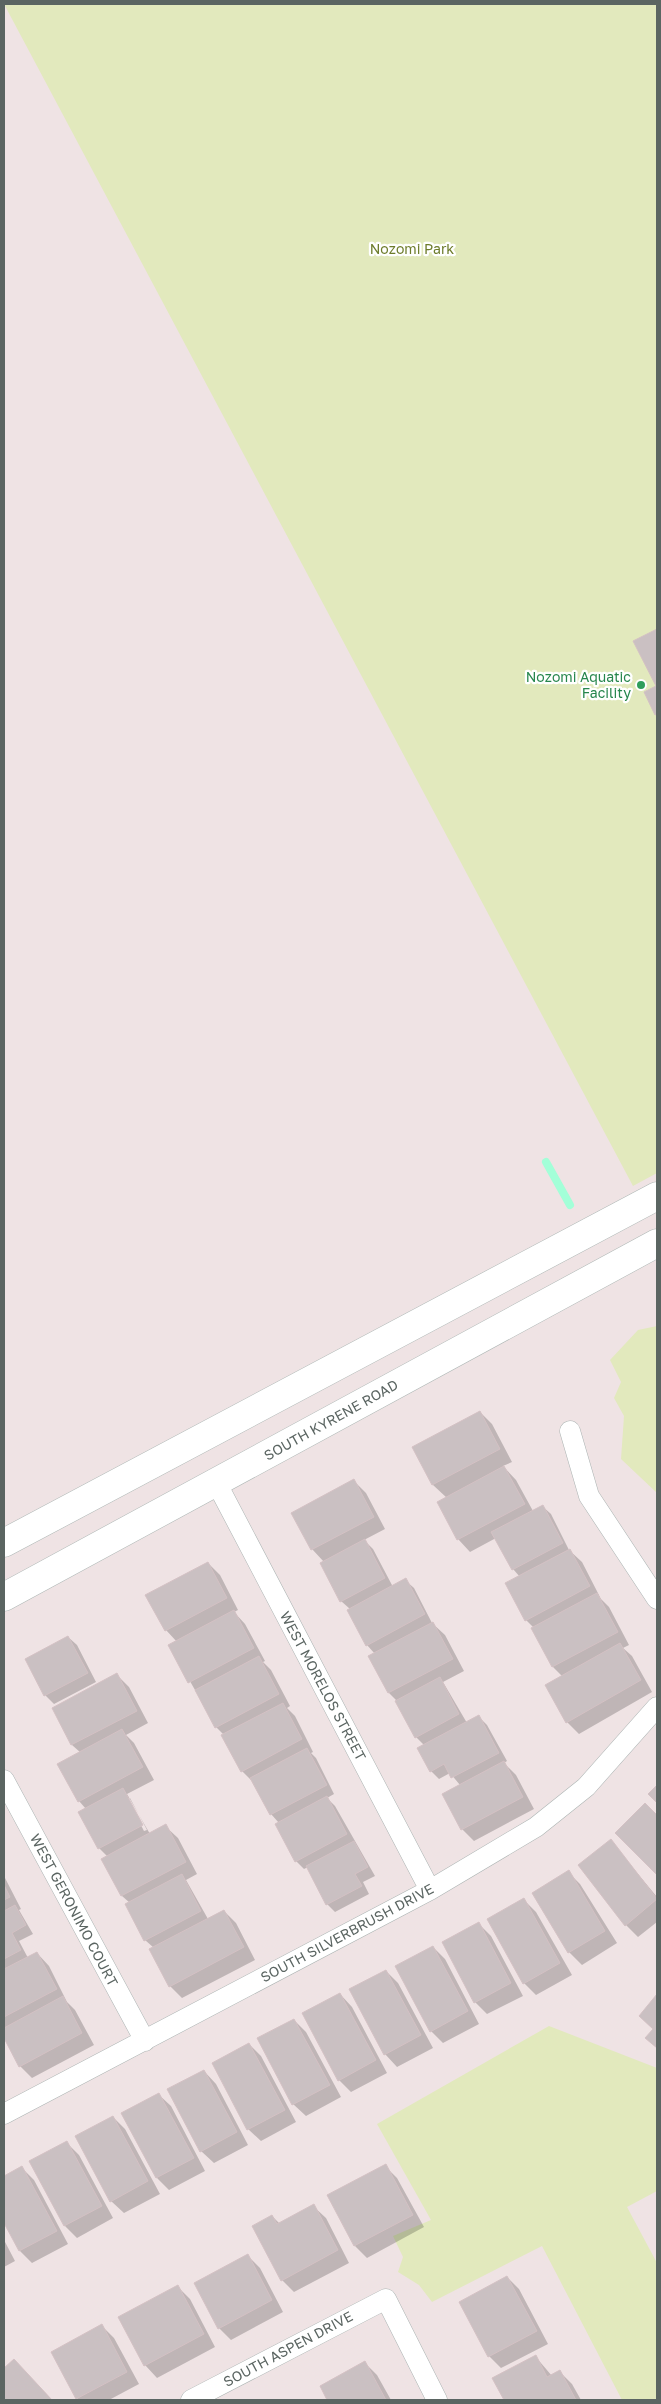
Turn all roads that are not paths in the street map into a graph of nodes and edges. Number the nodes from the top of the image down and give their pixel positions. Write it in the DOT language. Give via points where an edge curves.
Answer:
graph roads {
  1 [pos="657,1196"];
  2 [pos="657,1243"];
  3 [pos="570,1432"];
  4 [pos="216,1482"];
  5 [pos="4,1543"];
  6 [pos="4,1596"];
  7 [pos="657,1599"];
  8 [pos="657,1707"];
  9 [pos="4,1780"];
  10 [pos="430,1890"];
  11 [pos="145,2040"];
  12 [pos="4,2114"];
  13 [pos="191,2400"];
  14 [pos="437,2400"];
  1 -- 5 [label="main road"];
  2 -- 4 [label="main road, SOUTH KYRENE ROAD"];
  3 -- 7 [label="street" via="589,1496"];
  4 -- 6 [label="main road, SOUTH KYRENE ROAD"];
  4 -- 10 [label="street, WEST MORELOS STREET"];
  8 -- 10 [label="street, SOUTH SILVERBRUSH DRIVE" via="586,1787 536,1827"];
  9 -- 11 [label="street, WEST GERONIMO COURT"];
  10 -- 11 [label="street, SOUTH SILVERBRUSH DRIVE"];
  11 -- 12 [label="street, SOUTH SILVERBRUSH DRIVE"];
  13 -- 14 [label="street, SOUTH ASPEN DRIVE" via="386,2299"];
}
